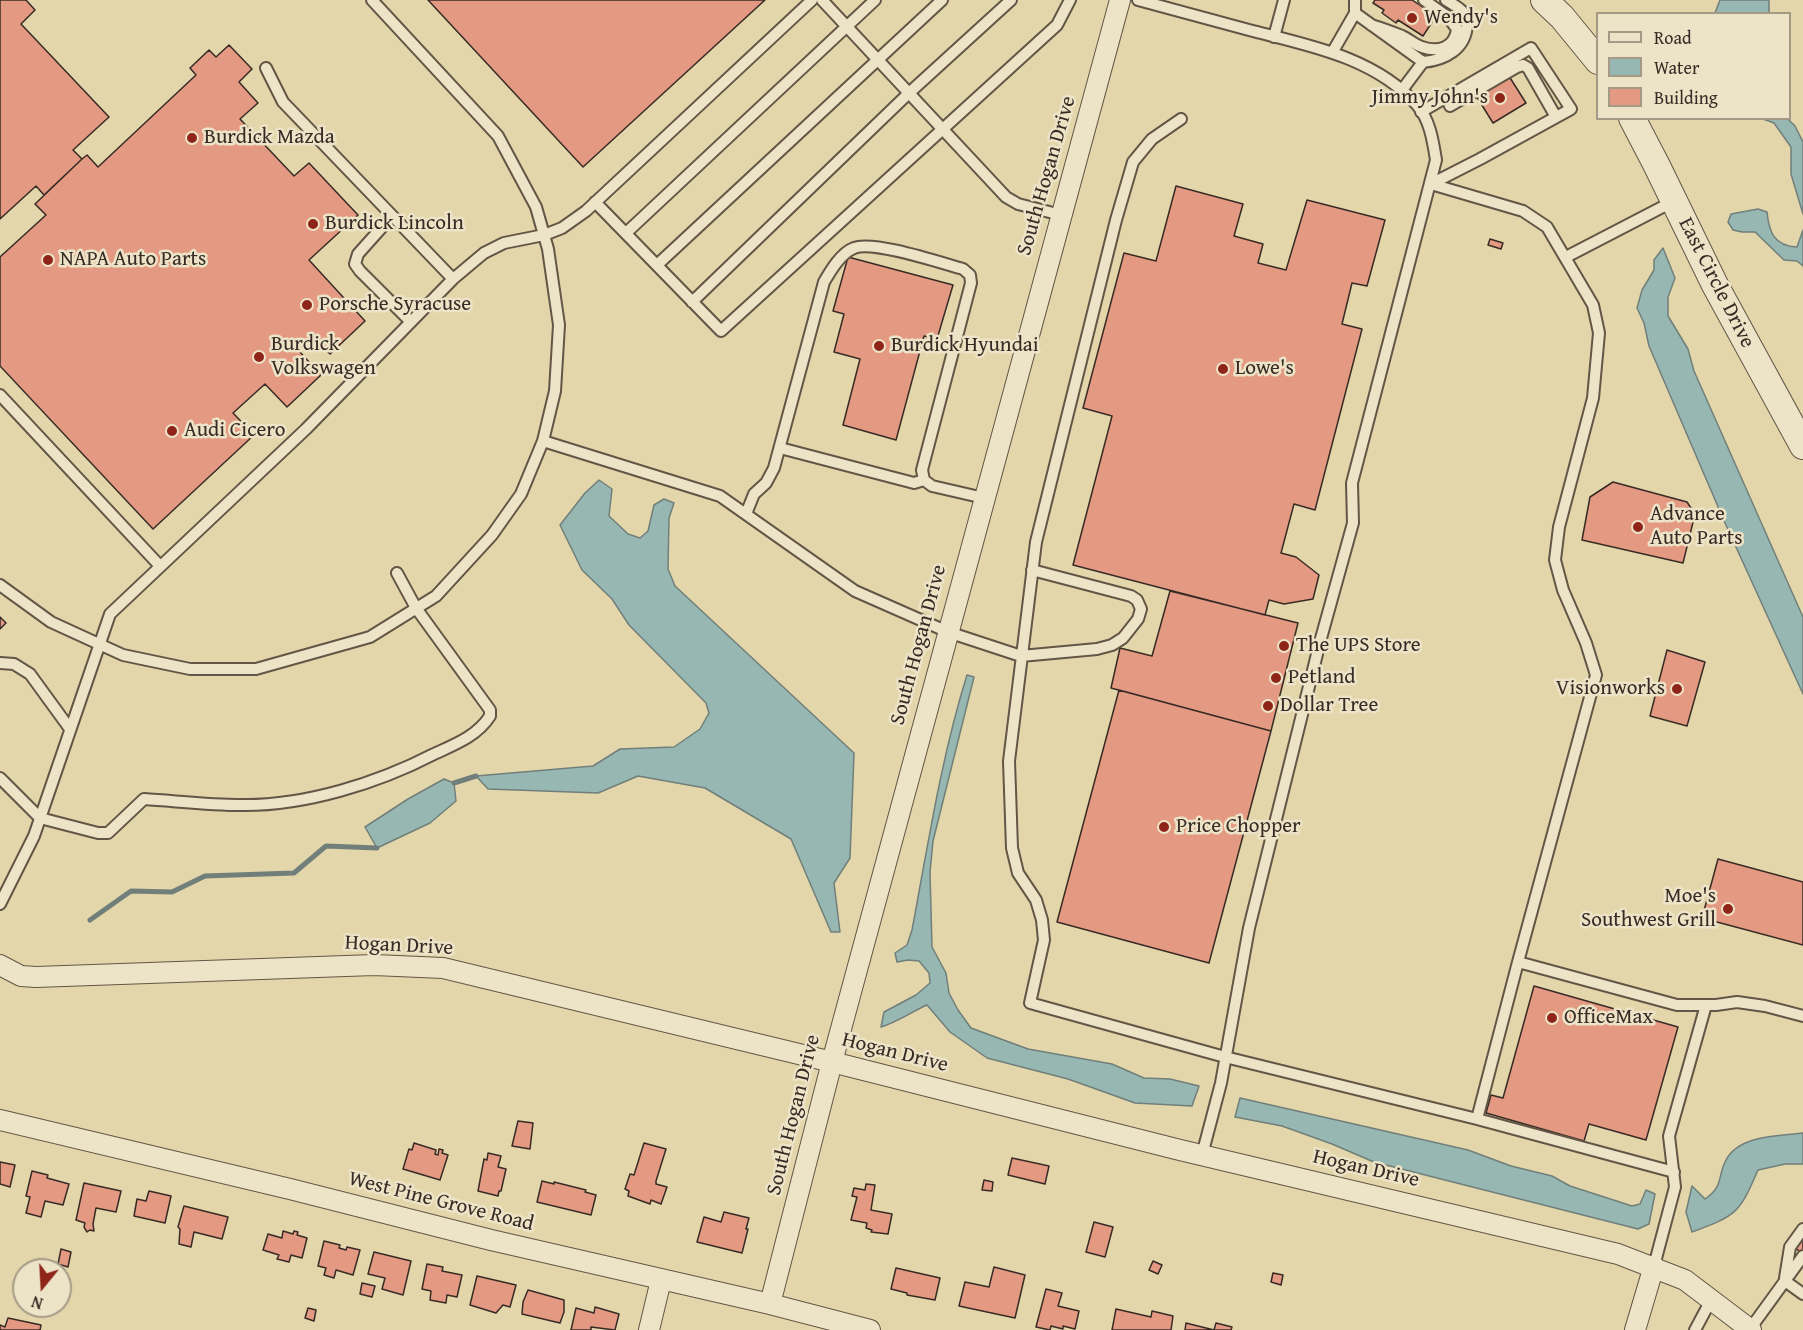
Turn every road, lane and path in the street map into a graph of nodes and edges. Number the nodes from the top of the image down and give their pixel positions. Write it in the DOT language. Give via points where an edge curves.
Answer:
graph roads {
  1 [pos="372,0"];
  2 [pos="812,0"];
  3 [pos="822,0"];
  4 [pos="875,0"];
  5 [pos="942,0"];
  6 [pos="1011,0"];
  7 [pos="1070,0"];
  8 [pos="1120,0"];
  9 [pos="1138,0"];
  10 [pos="1284,0"];
  11 [pos="1355,0"];
  12 [pos="1424,0"];
  13 [pos="1446,0"];
  14 [pos="1544,0"];
  15 [pos="1355,13"];
  16 [pos="1371,25"];
  17 [pos="847,26"];
  18 [pos="1274,37"];
  19 [pos="1332,53"];
  20 [pos="1596,59"];
  21 [pos="878,60"];
  22 [pos="1424,62"];
  23 [pos="266,68"];
  24 [pos="1402,90"];
  25 [pos="909,93"];
  26 [pos="1450,106"];
  27 [pos="1421,112"];
  28 [pos="1556,117"];
  29 [pos="1181,119"];
  30 [pos="1633,120"];
  31 [pos="944,130"];
  32 [pos="1431,184"];
  33 [pos="1674,201"];
  34 [pos="596,202"];
  35 [pos="1061,214"];
  36 [pos="392,216"];
  37 [pos="626,233"];
  38 [pos="544,235"];
  39 [pos="1566,257"];
  40 [pos="657,265"];
  41 [pos="453,279"];
  42 [pos="692,302"];
  43 [pos="411,322"];
  44 [pos="0,395"];
  45 [pos="543,441"];
  46 [pos="1803,446"];
  47 [pos="780,448"];
  48 [pos="924,480"];
  49 [pos="984,498"];
  50 [pos="746,514"];
  51 [pos="160,566"];
  52 [pos="1032,570"];
  53 [pos="397,573"];
  54 [pos="0,585"];
  55 [pos="416,608"];
  56 [pos="948,632"];
  57 [pos="99,644"];
  58 [pos="1021,656"];
  59 [pos="0,663"];
  60 [pos="70,729"];
  61 [pos="0,778"];
  62 [pos="40,818"];
  63 [pos="1,898"];
  64 [pos="1518,962"];
  65 [pos="0,965"];
  66 [pos="1706,1005"];
  67 [pos="1803,1016"];
  68 [pos="1225,1057"];
  69 [pos="832,1062"];
  70 [pos="1477,1119"];
  71 [pos="0,1120"];
  72 [pos="1202,1155"];
  73 [pos="1674,1172"];
  74 [pos="1803,1229"];
  75 [pos="1803,1256"];
  76 [pos="1654,1266"];
  77 [pos="661,1280"];
  78 [pos="1785,1281"];
  79 [pos="1803,1294"];
  80 [pos="1711,1300"];
  81 [pos="770,1304"];
  82 [pos="649,1330"];
  83 [pos="870,1330"];
  84 [pos="1635,1330"];
  85 [pos="1695,1330"];
  86 [pos="1750,1330"];
  1 -- 38 [label="lane" via="498,136 536,207"];
  2 -- 34 [label="lane"];
  3 -- 17 [label="lane"];
  4 -- 17 [label="lane"];
  5 -- 21 [label="lane"];
  6 -- 25 [label="lane"];
  7 -- 31 [label="lane" via="1057,25"];
  8 -- 35 [label="street, South Hogan Drive"];
  9 -- 18 [label="lane"];
  10 -- 18 [label="lane"];
  11 -- 15 [label="lane"];
  12 -- 16 [label="lane" via="1448,17 1457,29 1450,45 1433,50 1421,47"];
  13 -- 22 [label="lane" via="1467,18 1466,35 1455,51"];
  14 -- 20 [label="street"];
  15 -- 16 [label="lane"];
  15 -- 19 [label="lane"];
  16 -- 22 [label="lane"];
  17 -- 21 [label="lane"];
  17 -- 37 [label="lane"];
  18 -- 19 [label="lane"];
  19 -- 24 [label="lane" via="1367,67"];
  21 -- 25 [label="lane"];
  21 -- 40 [label="lane"];
  22 -- 24 [label="lane"];
  23 -- 36 [label="lane" via="283,102"];
  24 -- 27 [label="lane"];
  25 -- 31 [label="lane"];
  25 -- 42 [label="lane"];
  26 -- 28 [label="lane" via="1523,65"];
  27 -- 28 [label="lane" via="1531,48 1571,109"];
  27 -- 32 [label="lane" via="1432,135 1436,160"];
  28 -- 32 [label="lane"];
  29 -- 52 [label="lane" via="1152,139 1133,162"];
  30 -- 33 [label="street, East Circle Drive"];
  31 -- 35 [label="lane" via="1006,196 1018,204"];
  31 -- 42 [label="lane" via="721,332"];
  32 -- 39 [label="lane" via="1523,211 1547,227"];
  32 -- 68 [label="lane" via="1352,483 1353,523 1249,928"];
  33 -- 39 [label="lane"];
  33 -- 46 [label="street, East Circle Drive"];
  34 -- 37 [label="lane"];
  34 -- 38 [label="lane" via="562,228"];
  35 -- 49 [label="street, South Hogan Drive"];
  36 -- 41 [label="lane"];
  36 -- 43 [label="lane" via="358,254 356,264"];
  37 -- 40 [label="lane"];
  38 -- 41 [label="lane" via="504,243 484,253"];
  38 -- 45 [label="lane" via="559,325 555,391"];
  39 -- 64 [label="lane" via="1593,305 1599,333 1593,398 1559,527 1555,560 1596,675"];
  40 -- 42 [label="lane"];
  41 -- 43 [label="lane"];
  43 -- 51 [label="lane" via="306,429"];
  44 -- 51 [label="lane"];
  45 -- 50 [label="lane" via="720,496"];
  45 -- 55 [label="lane" via="521,494 492,535 436,596"];
  47 -- 48 [label="lane" via="914,483"];
  47 -- 48 [label="lane" via="824,282 834,265 853,248 870,245 963,269 970,275 922,470"];
  47 -- 50 [label="lane" via="774,468 754,494"];
  48 -- 49 [label="lane" via="932,486"];
  49 -- 56 [label="street, South Hogan Drive"];
  50 -- 56 [label="lane" via="855,591"];
  51 -- 57 [label="lane" via="110,614"];
  52 -- 58 [label="lane"];
  52 -- 58 [label="lane" via="1131,596 1141,609 1132,628 1112,645"];
  53 -- 55 [label="lane"];
  54 -- 57 [label="lane" via="51,622"];
  55 -- 57 [label="lane" via="370,637 256,669 190,669 123,655"];
  55 -- 62 [label="lane" via="490,710 482,728 469,736 400,772 308,799 242,806 144,799 108,833"];
  56 -- 58 [label="lane"];
  56 -- 69 [label="street, South Hogan Drive"];
  57 -- 60 [label="lane"];
  58 -- 68 [label="lane" via="1009,762 1012,848 1018,873 1036,900 1044,940 1030,1003"];
  59 -- 60 [label="lane" via="14,664 30,674"];
  60 -- 62 [label="lane"];
  61 -- 62 [label="lane"];
  62 -- 63 [label="lane"];
  64 -- 66 [label="lane" via="1677,1005"];
  64 -- 70 [label="lane"];
  65 -- 69 [label="street, Hogan Drive" via="21,976 36,977 374,965 443,968"];
  66 -- 67 [label="lane" via="1737,1002"];
  66 -- 73 [label="lane" via="1669,1136"];
  68 -- 70 [label="lane"];
  68 -- 72 [label="lane"];
  69 -- 72 [label="street, Hogan Drive"];
  69 -- 81 [label="street, South Hogan Drive"];
  70 -- 73 [label="lane"];
  71 -- 77 [label="street, West Pine Grove Road"];
  72 -- 76 [label="street, Hogan Drive" via="1618,1254"];
  73 -- 76 [label="lane" via="1675,1187"];
  74 -- 78 [label="lane" via="1790,1247"];
  75 -- 78 [label="lane"];
  76 -- 80 [label="street, Hogan Drive" via="1685,1280"];
  76 -- 84 [label="street"];
  77 -- 81 [label="street, West Pine Grove Road"];
  77 -- 82 [label="street"];
  78 -- 79 [label="lane"];
  78 -- 86 [label="lane"];
  80 -- 85 [label="lane"];
  80 -- 86 [label="street, Hogan Drive"];
  81 -- 83 [label="street, West Pine Grove Road"];
}
